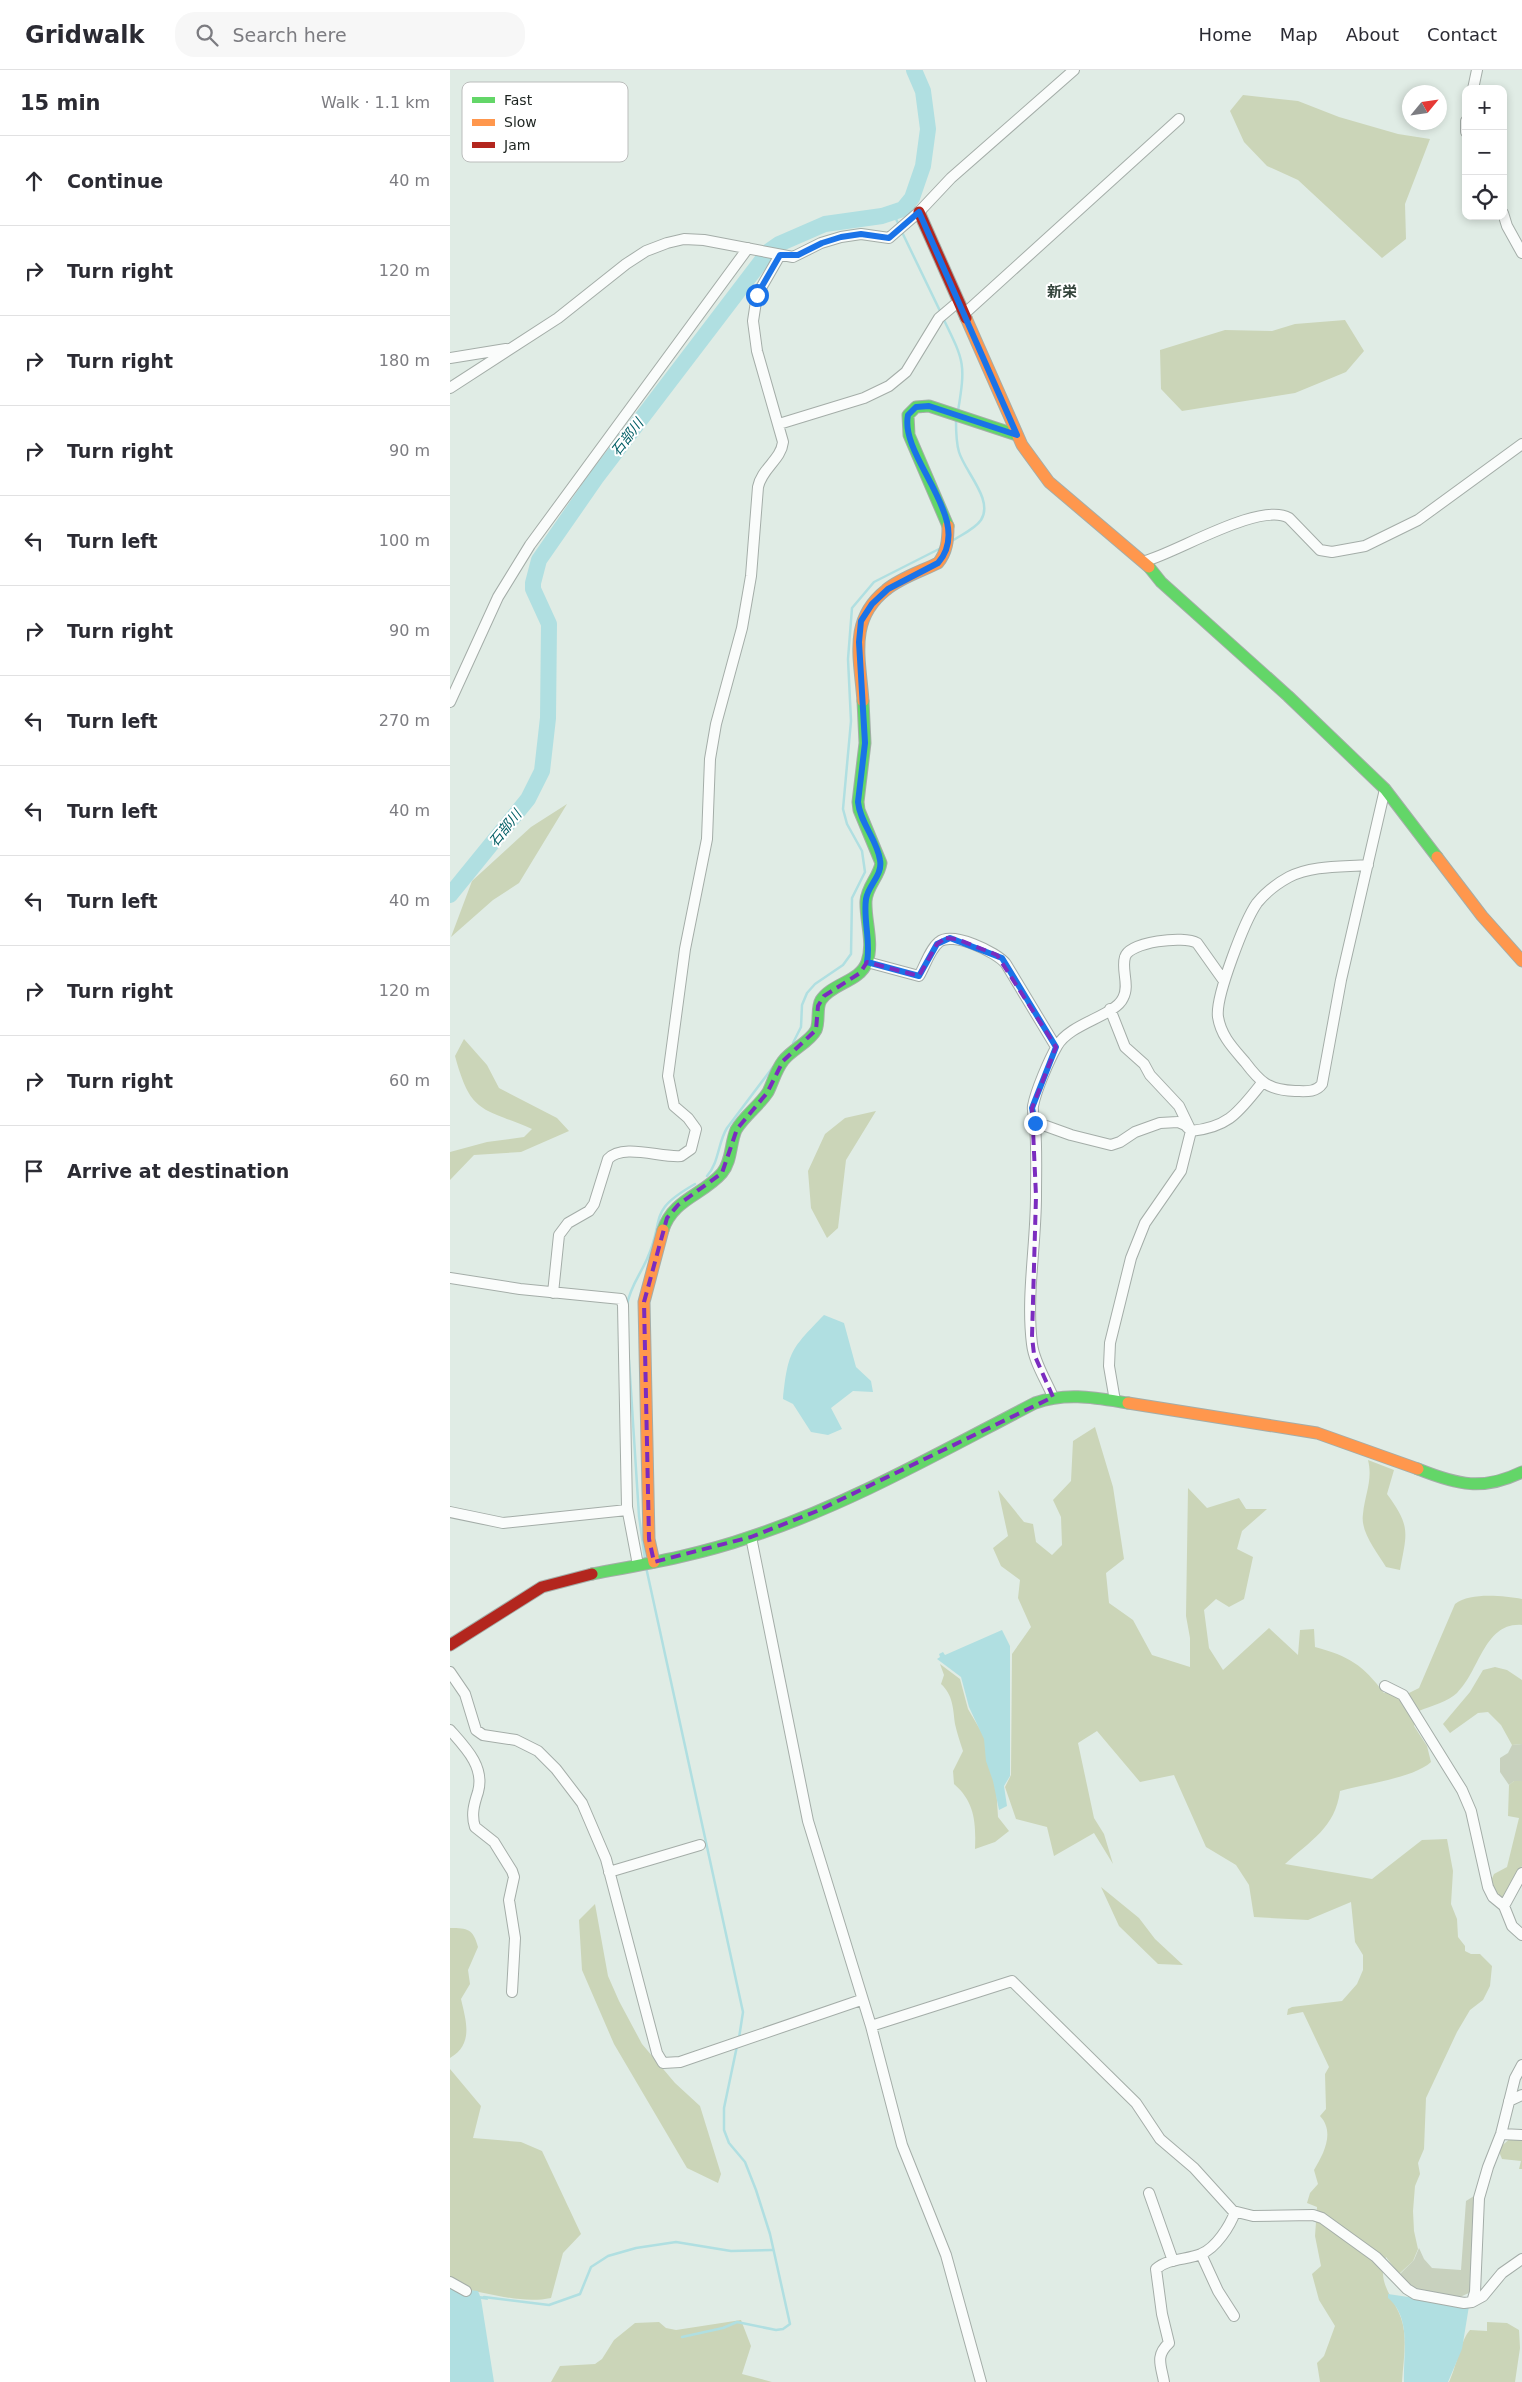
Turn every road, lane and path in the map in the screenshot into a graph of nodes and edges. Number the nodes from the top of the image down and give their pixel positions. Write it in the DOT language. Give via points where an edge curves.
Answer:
graph roads {
  1 [pos="1074,70"];
  2 [pos="1478,70"];
  3 [pos="1474,85"];
  4 [pos="1178,119"];
  5 [pos="919,212"];
  6 [pos="1505,220"];
  7 [pos="748,248"];
  8 [pos="1522,253"];
  9 [pos="780,255"];
  10 [pos="958,302"];
  11 [pos="964,314"];
  12 [pos="512,348"];
  13 [pos="450,358"];
  14 [pos="450,388"];
  15 [pos="779,424"];
  16 [pos="1017,435"];
  17 [pos="1522,444"];
  18 [pos="1145,561"];
  19 [pos="450,702"];
  20 [pos="1385,788"];
  21 [pos="1368,865"];
  22 [pos="1522,961"];
  23 [pos="867,962"];
  24 [pos="1224,981"];
  25 [pos="1110,1009"];
  26 [pos="1056,1047"];
  27 [pos="1262,1083"];
  28 [pos="1035,1126"];
  29 [pos="1191,1131"];
  30 [pos="450,1278"];
  31 [pos="553,1293"];
  32 [pos="1053,1397"];
  33 [pos="1115,1401"];
  34 [pos="1522,1472"];
  35 [pos="627,1510"];
  36 [pos="450,1512"];
  37 [pos="751,1537"];
  38 [pos="654,1562"];
  39 [pos="638,1565"];
  40 [pos="450,1645"];
  41 [pos="450,1672"];
  42 [pos="1385,1686"];
  43 [pos="450,1730"];
  44 [pos="700,1845"];
  45 [pos="609,1872"];
  46 [pos="1522,1873"];
  47 [pos="1504,1906"];
  48 [pos="1522,1935"];
  49 [pos="512,1992"];
  50 [pos="862,2000"];
  51 [pos="871,2026"];
  52 [pos="1522,2065"];
  53 [pos="1522,2095"];
  54 [pos="1509,2100"];
  55 [pos="1501,2134"];
  56 [pos="1522,2135"];
  57 [pos="1149,2193"];
  58 [pos="1235,2212"];
  59 [pos="1202,2254"];
  60 [pos="1522,2259"];
  61 [pos="1172,2261"];
  62 [pos="450,2282"];
  63 [pos="466,2291"];
  64 [pos="1472,2302"];
  65 [pos="1234,2316"];
  66 [pos="981,2382"];
  67 [pos="1164,2382"];
  1 -- 5 [label="street" via="951,178"];
  2 -- 3 [label="street"];
  4 -- 11 [label="street"];
  5 -- 9 [label="street" via="889,238 861,234 841,237 798,255"];
  5 -- 10 [label="street"];
  6 -- 8 [label="street"];
  7 -- 9 [label="street"];
  7 -- 12 [label="street" via="695,239 656,246 626,264 558,318"];
  7 -- 19 [label="street" via="530,546 498,598"];
  9 -- 15 [label="street" via="757,295 753,321 756,351"];
  10 -- 11 [label="street"];
  10 -- 15 [label="street" via="939,318 906,372 889,386 847,404"];
  11 -- 16 [label="street"];
  12 -- 13 [label="street"];
  12 -- 14 [label="street"];
  15 -- 31 [label="street" via="782,449 760,480 751,576 742,628 710,759 707,839 685,949 668,1076 674,1106 693,1123 696,1135 691,1149 681,1156 629,1151 612,1154 608,1158 594,1204 589,1211 568,1222 559,1235"];
  16 -- 18 [label="street" via="1049,482"];
  16 -- 23 [label="street" via="929,406 916,407 908,415 909,435 948,522 948,540 944,557 938,563 881,594 866,613 859,630 865,743 858,802 881,864 866,900"];
  17 -- 18 [label="street" via="1418,520 1365,546 1326,552 1314,546 1289,518 1271,515 1218,529"];
  18 -- 20 [label="street" via="1161,582"];
  20 -- 21 [label="street"];
  20 -- 22 [label="street" via="1482,916"];
  21 -- 24 [label="street" via="1307,870 1279,883 1258,902 1247,921"];
  21 -- 27 [label="street" via="1341,980 1322,1084 1310,1091 1283,1090"];
  23 -- 26 [label="street" via="919,976 937,944 946,938 958,939 990,952 1002,958"];
  23 -- 38 [label="street" via="860,972 820,1001 816,1030 783,1061 767,1093 737,1129 729,1161 722,1173 678,1205 664,1227 644,1302 649,1539"];
  24 -- 25 [label="street" via="1192,940 1179,938 1138,946 1125,955 1125,993 1120,1003"];
  24 -- 27 [label="street" via="1218,1010 1223,1033"];
  25 -- 26 [label="street" via="1080,1025"];
  25 -- 29 [label="street" via="1125,1047 1144,1064 1179,1106"];
  26 -- 28 [label="street" via="1032,1108"];
  27 -- 29 [label="street" via="1232,1118 1213,1128"];
  28 -- 29 [label="street" via="1046,1126 1071,1136 1111,1145 1160,1123 1178,1122"];
  28 -- 32 [label="street" via="1036,1235 1032,1337 1034,1354"];
  29 -- 33 [label="street" via="1181,1171 1145,1223 1131,1258 1110,1344"];
  30 -- 31 [label="street"];
  31 -- 35 [label="street" via="618,1297 622,1301"];
  32 -- 33 [label="street" via="1082,1396"];
  32 -- 37 [label="street" via="855,1495"];
  33 -- 34 [label="street" via="1317,1433 1434,1476 1468,1485 1493,1484"];
  35 -- 36 [label="street" via="499,1523"];
  35 -- 39 [label="street"];
  37 -- 38 [label="street"];
  37 -- 50 [label="street" via="808,1821"];
  38 -- 39 [label="street"];
  39 -- 40 [label="street" via="549,1585"];
  41 -- 45 [label="street" via="465,1694 479,1733 529,1744 548,1759 567,1782 588,1815"];
  42 -- 47 [label="street" via="1403,1694 1462,1790 1471,1811 1488,1887 1493,1897"];
  43 -- 49 [label="street" via="464,1745 479,1772 475,1827 494,1842 514,1877 509,1900 516,1938"];
  44 -- 45 [label="street"];
  45 -- 50 [label="street" via="662,2063 680,2062"];
  46 -- 47 [label="street"];
  47 -- 48 [label="street" via="1515,1930"];
  50 -- 51 [label="street"];
  51 -- 58 [label="street" via="1012,1981 1136,2103 1160,2139 1194,2168"];
  51 -- 66 [label="street" via="902,2145 946,2255"];
  52 -- 54 [label="street"];
  53 -- 54 [label="street"];
  54 -- 55 [label="street"];
  55 -- 56 [label="street"];
  55 -- 64 [label="street" via="1479,2198 1476,2292"];
  57 -- 61 [label="street"];
  58 -- 59 [label="street" via="1225,2231"];
  58 -- 64 [label="street" via="1253,2216 1313,2215 1322,2218 1376,2257 1411,2292"];
  59 -- 61 [label="street"];
  59 -- 65 [label="street" via="1218,2291"];
  60 -- 64 [label="street" via="1502,2274 1483,2296"];
  61 -- 67 [label="street" via="1158,2266 1156,2270 1162,2314 1170,2340 1160,2355"];
  62 -- 63 [label="street"];
}
